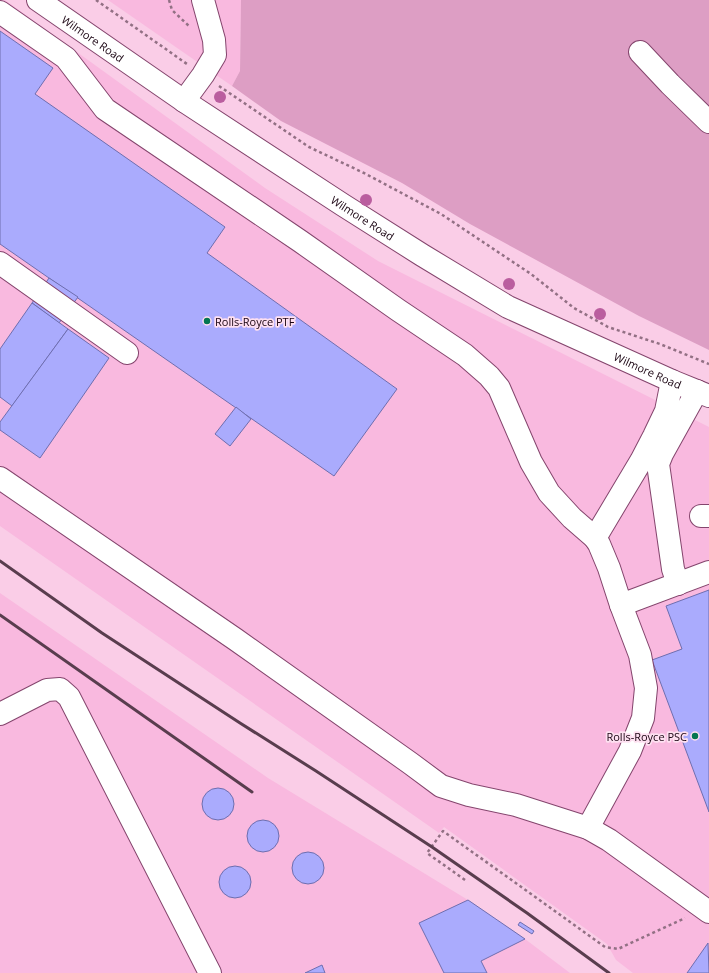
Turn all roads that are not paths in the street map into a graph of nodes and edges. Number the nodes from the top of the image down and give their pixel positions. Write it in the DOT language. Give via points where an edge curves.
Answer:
graph roads {
  1 [pos="38,0"];
  2 [pos="202,1"];
  3 [pos="0,12"];
  4 [pos="640,52"];
  5 [pos="184,101"];
  6 [pos="709,122"];
  7 [pos="2,270"];
  8 [pos="127,353"];
  9 [pos="672,381"];
  10 [pos="703,393"];
  11 [pos="0,478"];
  12 [pos="595,538"];
  13 [pos="709,572"];
  14 [pos="678,584"];
  15 [pos="621,605"];
  16 [pos="0,714"];
  17 [pos="588,828"];
  18 [pos="706,911"];
  19 [pos="210,973"];
  1 -- 5 [label="street, Wilmore Road"];
  2 -- 5 [label="street" via="214,40 215,55"];
  3 -- 12 [label="street" via="66,58 105,109 465,355 489,376 499,388 531,462 549,493"];
  4 -- 6 [label="street"];
  5 -- 9 [label="street, Wilmore Road" via="409,247 508,307"];
  7 -- 8 [label="street"];
  9 -- 10 [label="street, Wilmore Road"];
  9 -- 12 [label="street" via="666,411 642,461"];
  10 -- 14 [label="street" via="658,464 673,569"];
  11 -- 17 [label="street" via="235,639 441,786 516,805"];
  12 -- 15 [label="street" via="600,544"];
  13 -- 14 [label="street"];
  14 -- 15 [label="street"];
  15 -- 17 [label="street" via="640,655 646,688 643,718 630,752"];
  16 -- 19 [label="street" via="47,690 60,689 69,696"];
  17 -- 18 [label="street" via="609,840"];
}
